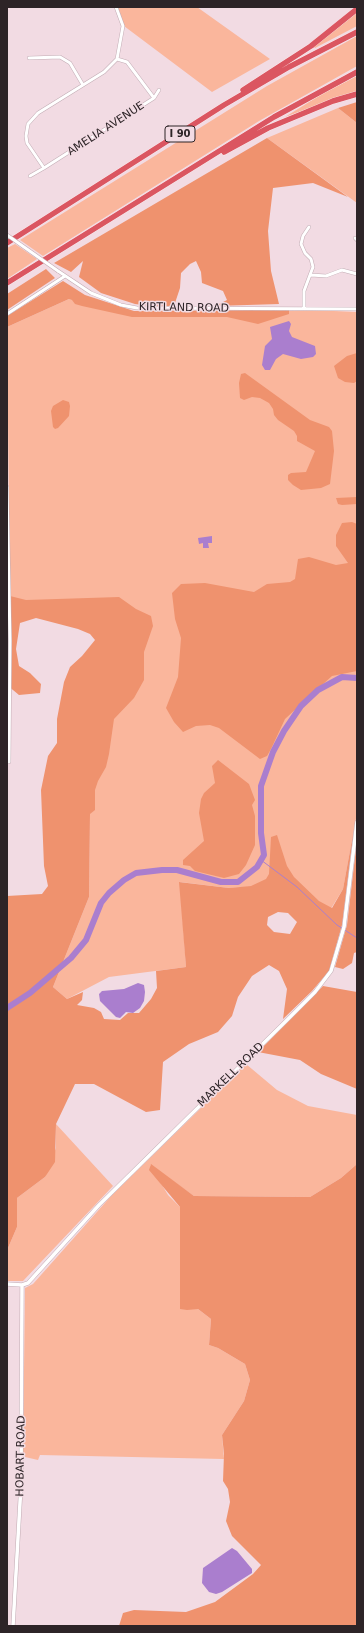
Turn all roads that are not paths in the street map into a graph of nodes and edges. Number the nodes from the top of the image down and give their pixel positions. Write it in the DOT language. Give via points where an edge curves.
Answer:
graph roads {
  1 [pos="116,7"];
  2 [pos="357,9"];
  3 [pos="357,32"];
  4 [pos="29,58"];
  5 [pos="117,59"];
  6 [pos="357,72"];
  7 [pos="83,84"];
  8 [pos="159,90"];
  9 [pos="357,94"];
  10 [pos="154,98"];
  11 [pos="183,131"];
  12 [pos="44,168"];
  13 [pos="30,176"];
  14 [pos="171,181"];
  15 [pos="309,226"];
  16 [pos="7,235"];
  17 [pos="7,243"];
  18 [pos="357,274"];
  19 [pos="311,275"];
  20 [pos="65,276"];
  21 [pos="7,283"];
  22 [pos="304,308"];
  23 [pos="357,309"];
  24 [pos="7,314"];
  25 [pos="7,486"];
  26 [pos="9,641"];
  27 [pos="10,762"];
  28 [pos="357,822"];
  29 [pos="7,1284"];
  30 [pos="22,1285"];
  31 [pos="13,1626"];
  1 -- 5 [label="street" via="123,26"];
  2 -- 11 [label="highway" via="311,46"];
  3 -- 11 [label="highway, I 90" via="289,67"];
  4 -- 7 [label="street" via="60,57 70,63"];
  5 -- 7 [label="street" via="104,72"];
  5 -- 10 [label="street, AMELIA AVENUE" via="127,62"];
  6 -- 14 [label="highway" via="274,117"];
  7 -- 12 [label="street" via="38,113 28,124 28,143"];
  8 -- 10 [label="street"];
  9 -- 14 [label="highway" via="333,101 268,128"];
  10 -- 12 [label="street, AMELIA AVENUE"];
  11 -- 17 [label="highway, I 90"];
  12 -- 13 [label="street, AMELIA AVENUE"];
  14 -- 21 [label="highway"];
  15 -- 19 [label="street" via="301,244 311,259"];
  16 -- 20 [label="street, KIRTLAND ROAD, bridge"];
  18 -- 19 [label="street" via="342,270 326,276"];
  19 -- 22 [label="street" via="304,291"];
  20 -- 22 [label="street, KIRTLAND ROAD" via="91,292 121,305 137,308"];
  20 -- 24 [label="street"];
  22 -- 23 [label="street, KIRTLAND ROAD"];
  25 -- 26 [label="street"];
  26 -- 27 [label="street"];
  28 -- 30 [label="street, MARKELL ROAD" via="344,927 331,971 314,992 99,1205 32,1279"];
  29 -- 30 [label="street"];
  30 -- 31 [label="street, HOBART ROAD" via="21,1485"];
}
